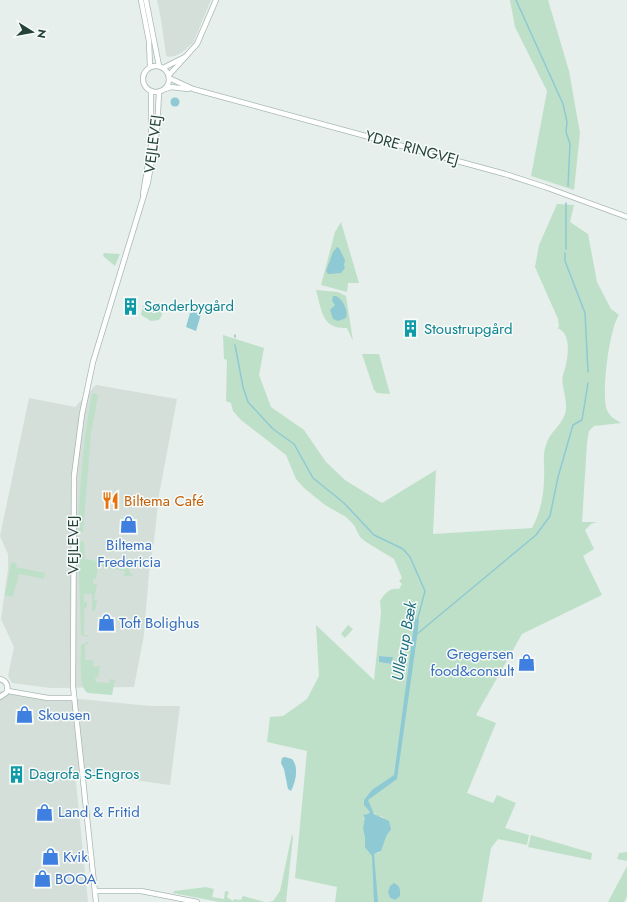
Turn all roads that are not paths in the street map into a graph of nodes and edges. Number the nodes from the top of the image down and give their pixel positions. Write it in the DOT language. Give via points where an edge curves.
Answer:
graph roads {
  1 [pos="142,0"];
  2 [pos="146,0"];
  3 [pos="216,0"];
  4 [pos="185,57"];
  5 [pos="150,67"];
  6 [pos="161,67"];
  7 [pos="169,77"];
  8 [pos="165,89"];
  9 [pos="193,89"];
  10 [pos="151,92"];
  11 [pos="159,92"];
  12 [pos="144,196"];
  13 [pos="627,217"];
  14 [pos="0,679"];
  15 [pos="8,690"];
  16 [pos="0,697"];
  17 [pos="74,698"];
  18 [pos="95,891"];
  19 [pos="96,902"];
  20 [pos="197,902"];
  1 -- 5 [label="street" via="149,41"];
  2 -- 6 [label="street"];
  3 -- 4 [label="street" via="200,38"];
  4 -- 6 [label="street"];
  4 -- 7 [label="street"];
  5 -- 6 [label="street"];
  5 -- 10 [label="street" via="144,72 142,80"];
  6 -- 7 [label="street"];
  7 -- 8 [label="street"];
  7 -- 9 [label="street, YDRE RINGVEJ"];
  8 -- 9 [label="street, YDRE RINGVEJ"];
  8 -- 11 [label="street"];
  9 -- 13 [label="street, YDRE RINGVEJ" via="490,170 546,187"];
  10 -- 11 [label="street"];
  10 -- 12 [label="street, VEJLEVEJ" via="151,146"];
  11 -- 12 [label="street, VEJLEVEJ" via="155,148"];
  12 -- 17 [label="street, VEJLEVEJ" via="93,362 76,455 73,502"];
  14 -- 15 [label="street" via="7,685"];
  15 -- 16 [label="street"];
  15 -- 17 [label="street" via="42,697"];
  17 -- 18 [label="street, VEJLEVEJ"];
  18 -- 19 [label="street, VEJLEVEJ"];
  18 -- 20 [label="street" via="141,891"];
}
